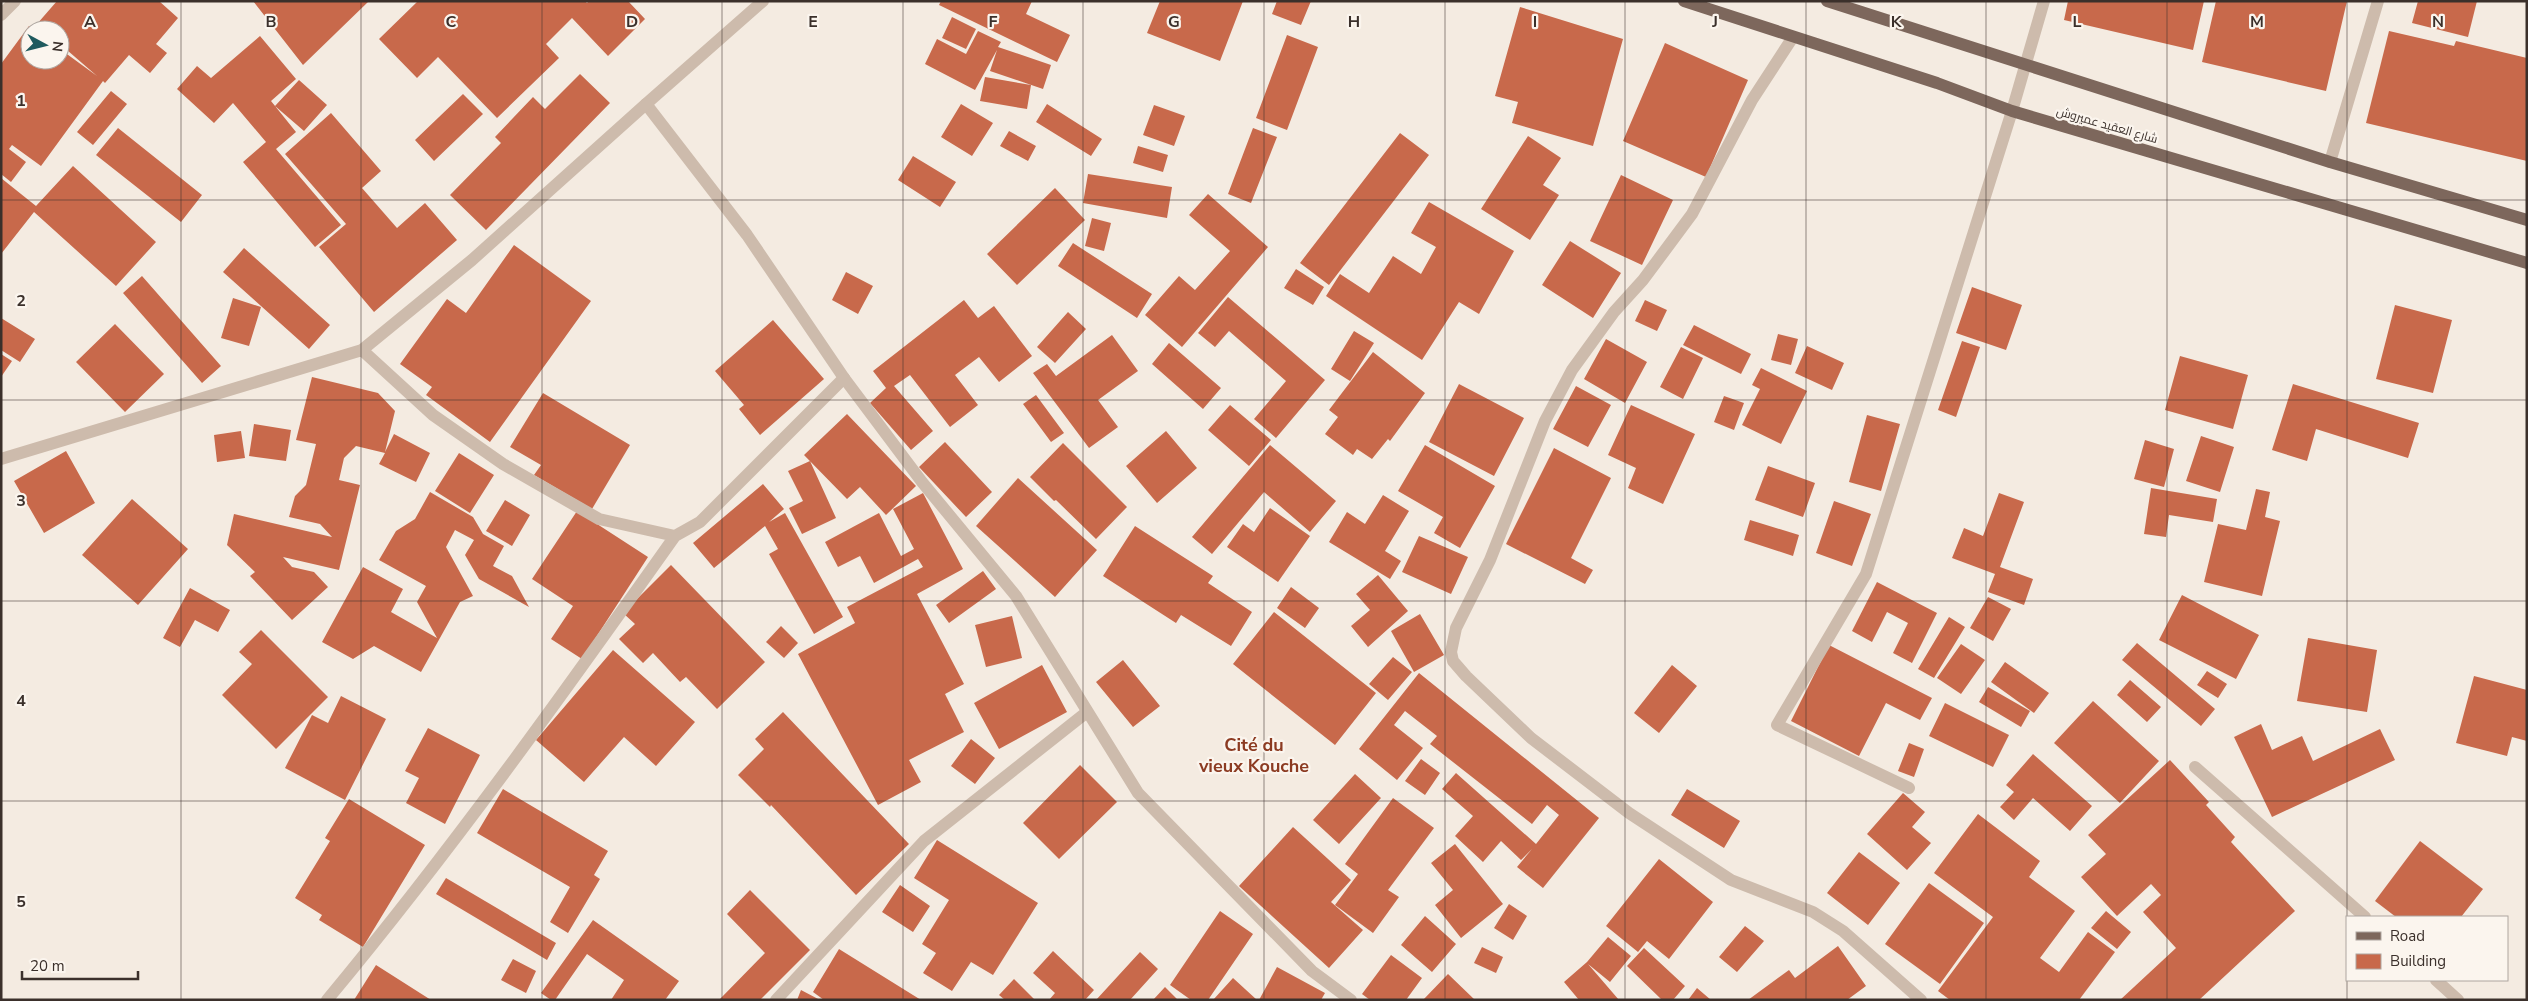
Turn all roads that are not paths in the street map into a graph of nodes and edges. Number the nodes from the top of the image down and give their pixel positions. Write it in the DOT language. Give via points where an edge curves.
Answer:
graph roads {
  1 [pos="15,1"];
  2 [pos="762,1"];
  3 [pos="1684,1"];
  4 [pos="1827,1"];
  5 [pos="2044,1"];
  6 [pos="2378,1"];
  7 [pos="1,15"];
  8 [pos="1793,37"];
  9 [pos="2026,64"];
  10 [pos="646,104"];
  11 [pos="2012,112"];
  12 [pos="2330,162"];
  13 [pos="2527,220"];
  14 [pos="2527,263"];
  15 [pos="362,350"];
  16 [pos="844,378"];
  17 [pos="1,459"];
  18 [pos="675,536"];
  19 [pos="1087,712"];
  20 [pos="2195,767"];
  21 [pos="1909,788"];
  22 [pos="2364,916"];
  23 [pos="2437,981"];
  24 [pos="326,1000"];
  25 [pos="776,1000"];
  26 [pos="1351,1000"];
  27 [pos="1921,1000"];
  28 [pos="2458,1000"];
  1 -- 7 [label="street"];
  2 -- 10 [label="street"];
  3 -- 8 [label="main road, شارع العقيد عميروش"];
  4 -- 9 [label="main road"];
  5 -- 9 [label="street"];
  6 -- 12 [label="street"];
  8 -- 11 [label="main road, شارع العقيد عميروش" via="1937,83"];
  8 -- 27 [label="street" via="1752,100 1692,214 1572,370 1545,421 1490,560 1456,628 1451,652 1453,661 1466,676 1531,738 1629,813 1731,880 1813,912 1843,931"];
  9 -- 11 [label="street"];
  9 -- 12 [label="main road"];
  10 -- 15 [label="street" via="472,260"];
  10 -- 16 [label="street" via="747,235"];
  11 -- 14 [label="main road, شارع العقيد عميروش"];
  11 -- 21 [label="street" via="1866,574 1777,725"];
  12 -- 13 [label="main road"];
  15 -- 17 [label="street"];
  15 -- 18 [label="street" via="433,415 503,464 599,519"];
  16 -- 18 [label="street" via="700,522"];
  16 -- 19 [label="street" via="922,482 1016,596"];
  18 -- 24 [label="street" via="549,712 386,928"];
  19 -- 25 [label="street" via="924,841"];
  19 -- 26 [label="street" via="1138,793 1312,971"];
  20 -- 22 [label="street"];
  23 -- 28 [label="street"];
}
